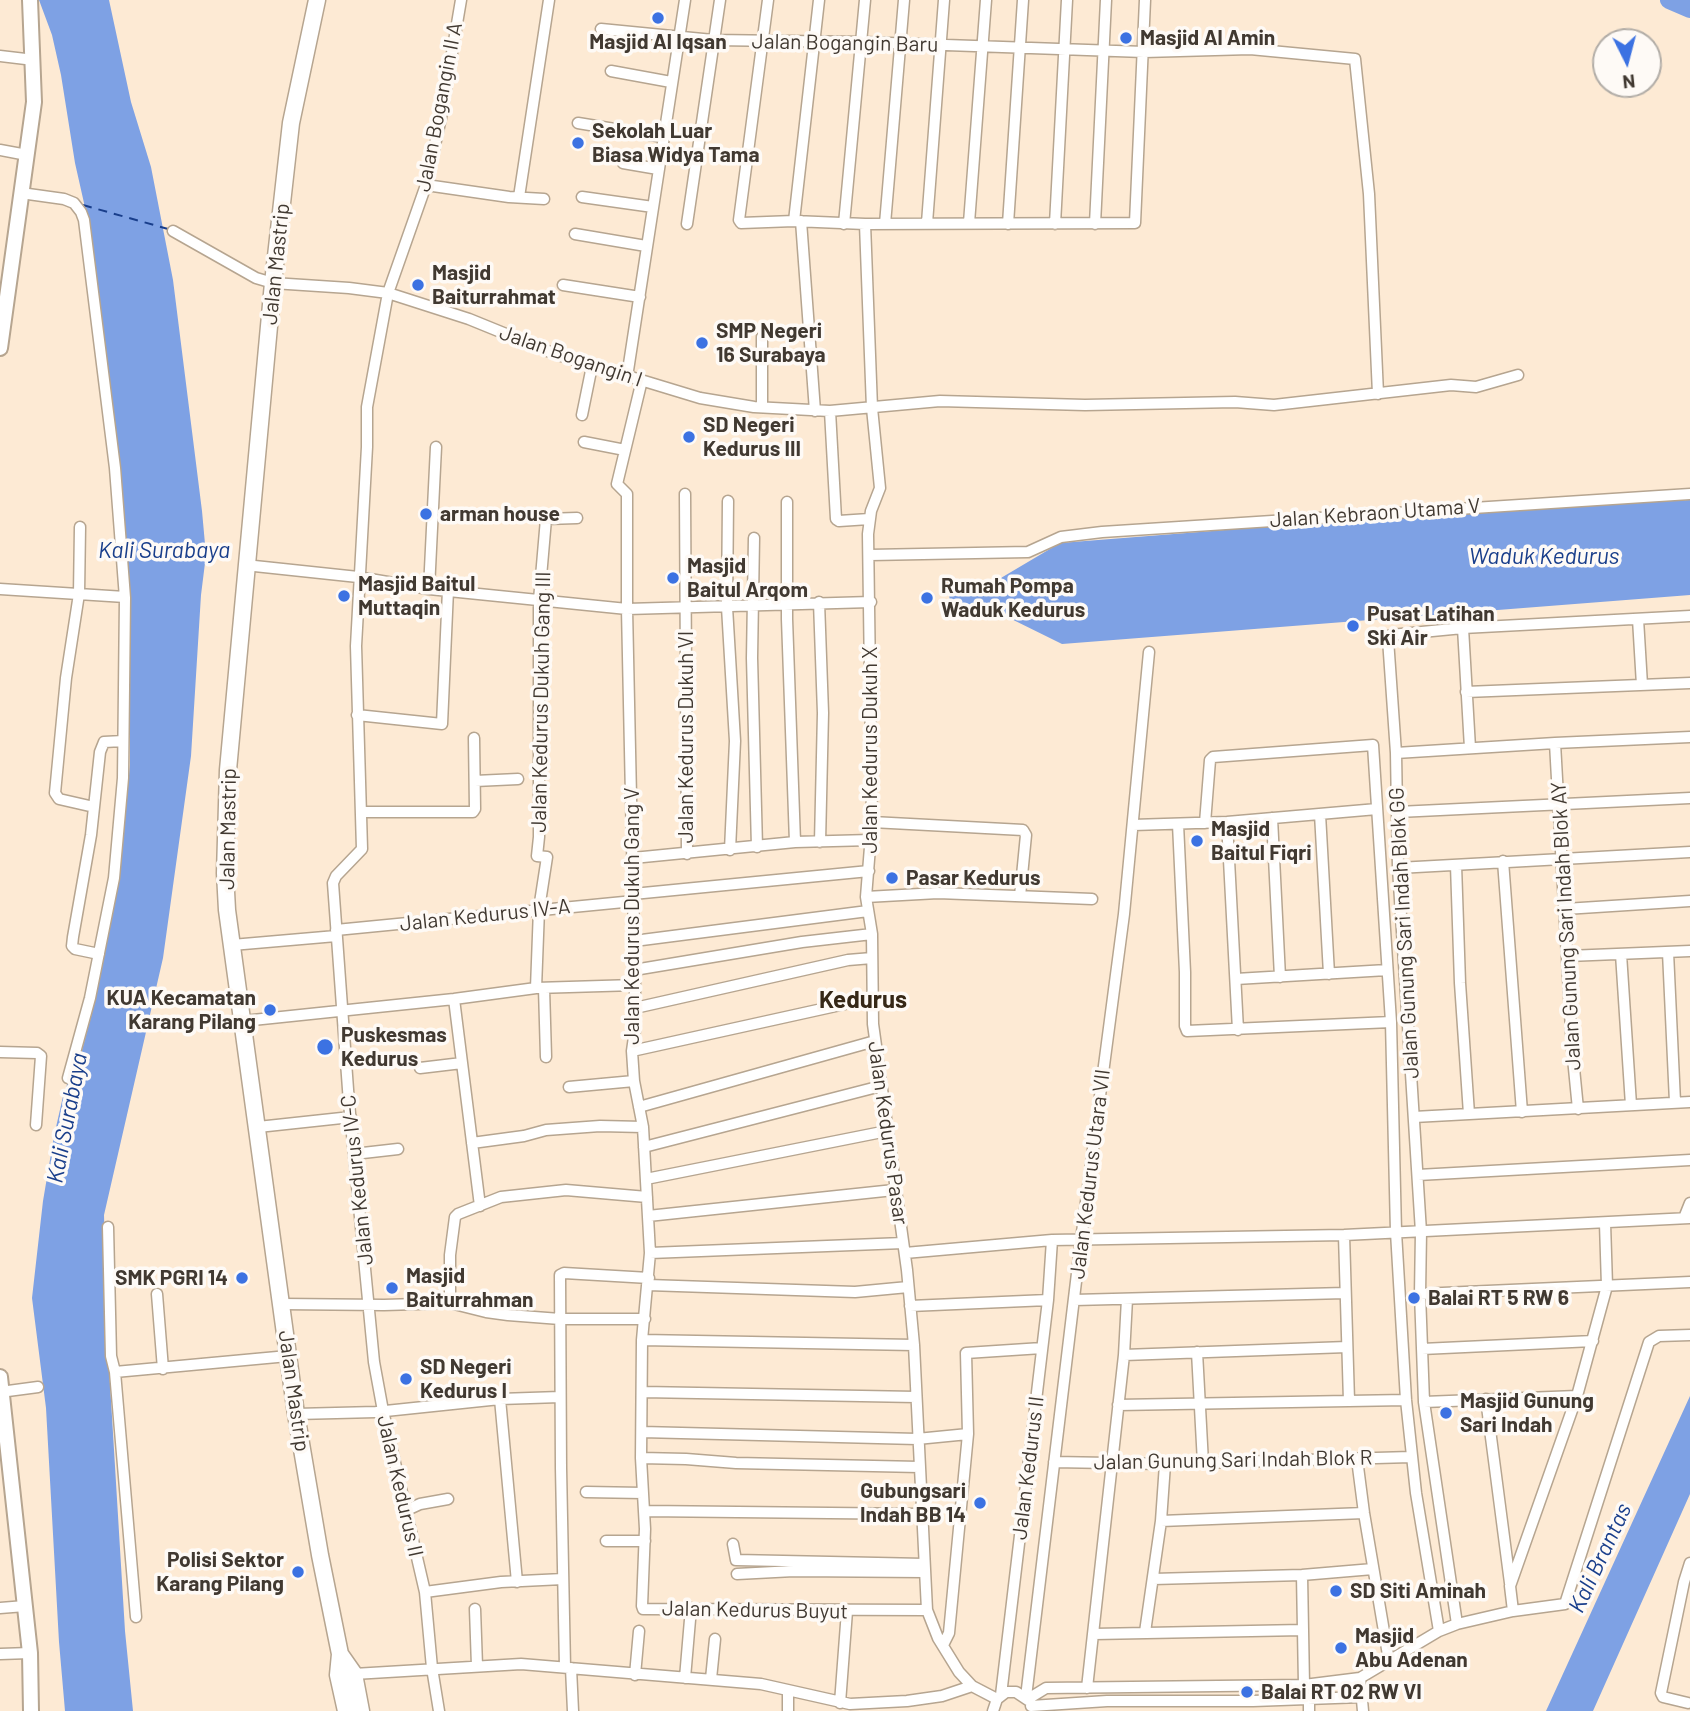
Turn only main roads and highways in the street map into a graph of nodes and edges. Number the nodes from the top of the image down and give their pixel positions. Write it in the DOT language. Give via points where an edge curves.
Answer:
graph roads {
  1 [pos="30,0"];
  2 [pos="317,0"];
  3 [pos="0,345"];
  4 [pos="1,1387"];
  5 [pos="4,1459"];
  6 [pos="340,1654"];
  7 [pos="31,1711"];
  8 [pos="346,1711"];
  9 [pos="361,1711"];
  1 -- 3 [label="main road" via="34,102"];
  2 -- 6 [label="main road, Jalan Mastrip" via="291,123 273,283 226,803 225,873 296,1414"];
  4 -- 5 [label="main road"];
  5 -- 7 [label="main road" via="25,1606"];
  6 -- 8 [label="main road, Jalan Mastrip" via="338,1675"];
  6 -- 9 [label="main road, Jalan Mastrip" via="354,1674"];
}
